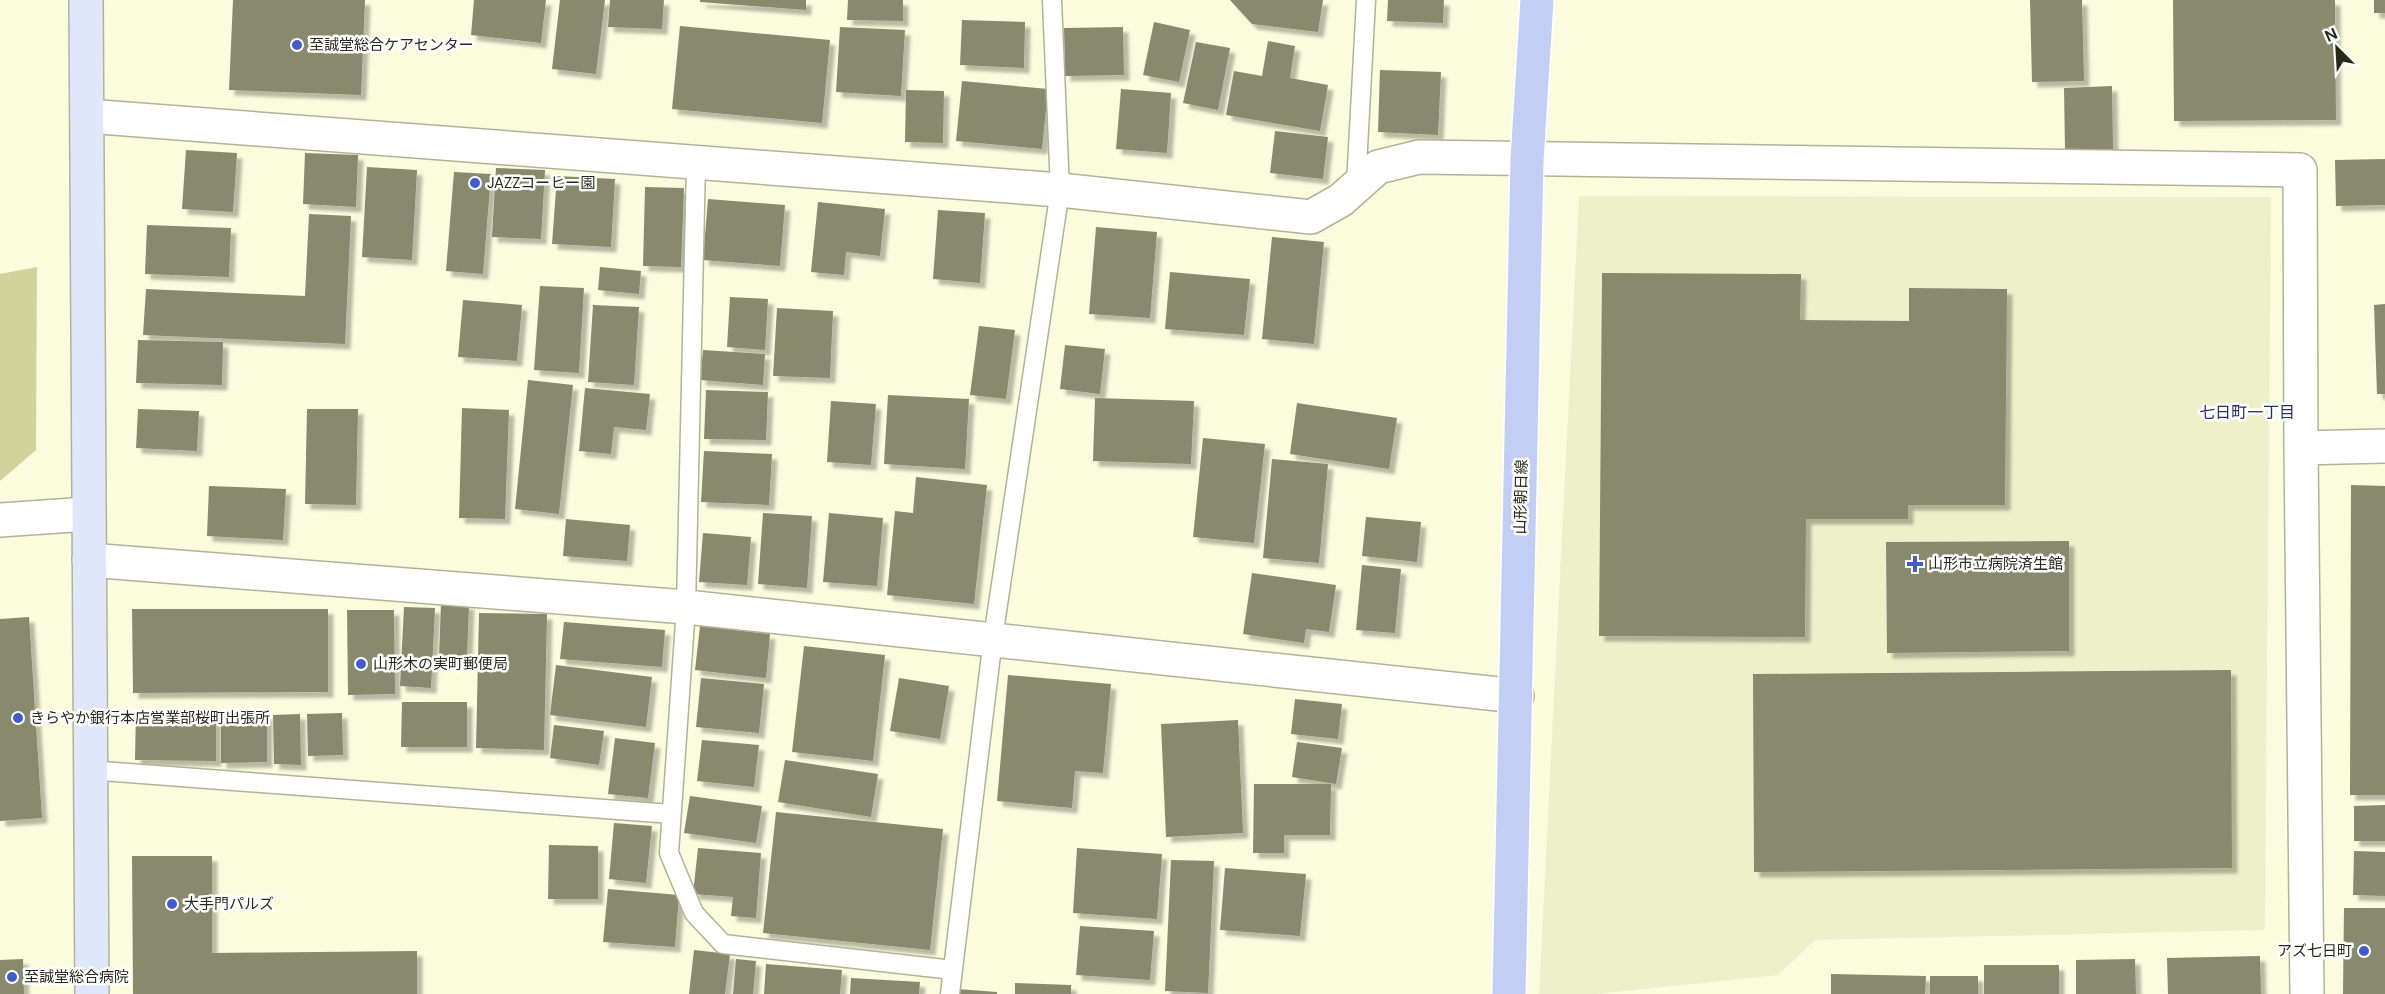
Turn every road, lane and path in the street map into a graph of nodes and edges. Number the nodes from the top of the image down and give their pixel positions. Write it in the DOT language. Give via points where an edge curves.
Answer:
graph roads {
  1 [pos="86,0"];
  2 [pos="1052,0"];
  3 [pos="1366,0"];
  4 [pos="1537,0"];
  5 [pos="87,116"];
  6 [pos="1527,160"];
  7 [pos="696,162"];
  8 [pos="1356,185"];
  9 [pos="1060,190"];
  10 [pos="2385,446"];
  11 [pos="2301,448"];
  12 [pos="88,514"];
  13 [pos="0,520"];
  14 [pos="89,560"];
  15 [pos="686,607"];
  16 [pos="993,638"];
  17 [pos="1517,696"];
  18 [pos="89,770"];
  19 [pos="672,814"];
  20 [pos="953,970"];
  21 [pos="92,994"];
  22 [pos="950,994"];
  23 [pos="1509,994"];
  24 [pos="2307,994"];
  1 -- 5 [label="street"];
  2 -- 9 [label="lane"];
  3 -- 8 [label="lane"];
  4 -- 6 [label="main road, 山形朝日線"];
  5 -- 7 [label="street"];
  5 -- 12 [label="street"];
  6 -- 8 [label="street" via="1419,157 1378,167"];
  6 -- 11 [label="street" via="2300,170"];
  6 -- 17 [label="main road, 山形朝日線"];
  7 -- 9 [label="street"];
  7 -- 15 [label="lane"];
  8 -- 9 [label="street" via="1341,200 1311,217"];
  9 -- 16 [label="lane"];
  10 -- 11 [label="street"];
  11 -- 24 [label="street"];
  12 -- 13 [label="street"];
  12 -- 14 [label="street"];
  14 -- 15 [label="street"];
  14 -- 18 [label="street"];
  15 -- 16 [label="street"];
  15 -- 19 [label="lane"];
  16 -- 17 [label="street"];
  16 -- 20 [label="lane"];
  17 -- 23 [label="main road, 山形朝日線"];
  18 -- 19 [label="lane"];
  18 -- 21 [label="street"];
  19 -- 20 [label="lane" via="669,853 694,913 723,944"];
  20 -- 22 [label="lane"];
}
